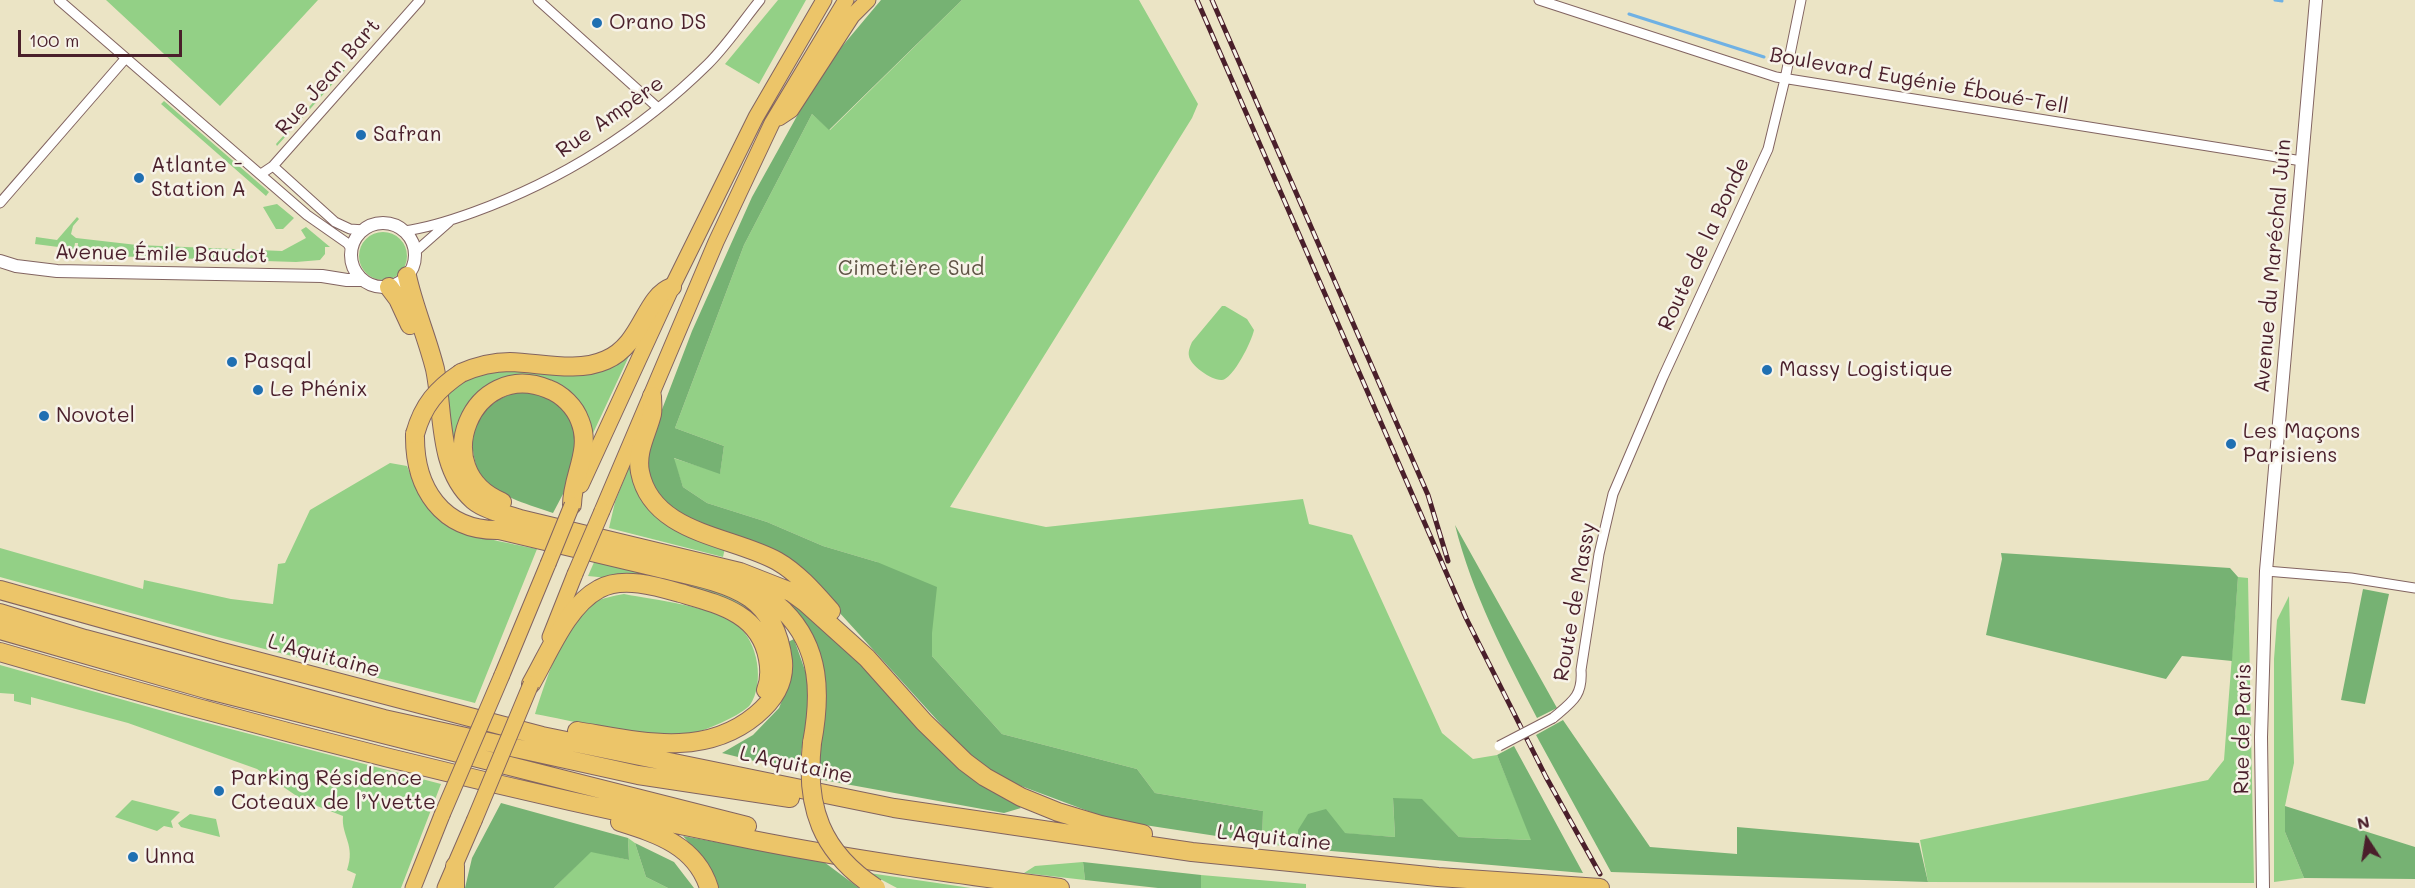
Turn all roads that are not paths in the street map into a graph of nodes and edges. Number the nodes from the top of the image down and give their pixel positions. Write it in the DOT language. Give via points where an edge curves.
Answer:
graph roads {
  1 [pos="59,0"];
  2 [pos="420,0"];
  3 [pos="538,0"];
  4 [pos="760,0"];
  5 [pos="846,0"];
  6 [pos="868,0"];
  7 [pos="1539,0"];
  8 [pos="1801,0"];
  9 [pos="2316,0"];
  10 [pos="823,1"];
  11 [pos="125,59"];
  12 [pos="1785,79"];
  13 [pos="657,107"];
  14 [pos="772,123"];
  15 [pos="2302,161"];
  16 [pos="273,166"];
  17 [pos="261,174"];
  18 [pos="0,203"];
  19 [pos="450,221"];
  20 [pos="364,230"];
  21 [pos="404,231"];
  22 [pos="415,252"];
  23 [pos="352,255"];
  24 [pos="0,261"];
  25 [pos="322,276"];
  26 [pos="407,276"];
  27 [pos="363,280"];
  28 [pos="388,286"];
  29 [pos="672,286"];
  30 [pos="652,396"];
  31 [pos="1613,494"];
  32 [pos="572,505"];
  33 [pos="499,530"];
  34 [pos="570,530"];
  35 [pos="2266,571"];
  36 [pos="682,574"];
  37 [pos="2415,588"];
  38 [pos="0,590"];
  39 [pos="0,613"];
  40 [pos="0,630"];
  41 [pos="0,652"];
  42 [pos="867,658"];
  43 [pos="531,684"];
  44 [pos="455,714"];
  45 [pos="755,716"];
  46 [pos="1499,746"];
  47 [pos="572,800"];
  48 [pos="894,808"];
  49 [pos="1192,852"];
  50 [pos="455,866"];
  51 [pos="926,869"];
  52 [pos="413,888"];
  53 [pos="445,888"];
  54 [pos="455,888"];
  55 [pos="709,888"];
  56 [pos="876,888"];
  57 [pos="1060,888"];
  58 [pos="1600,888"];
  59 [pos="2263,888"];
  1 -- 11 [label="street"];
  2 -- 16 [label="street, Rue Jean Bart"];
  3 -- 13 [label="street"];
  4 -- 13 [label="street, Rue Ampère" via="710,62"];
  5 -- 14 [label="main road"];
  6 -- 14 [label="main road" via="852,16 791,110"];
  7 -- 12 [label="street, Boulevard Eugénie Éboué-Tell"];
  8 -- 12 [label="street, Route de la Bonde"];
  9 -- 15 [label="street, Avenue du Maréchal Juin"];
  10 -- 29 [label="main road" via="756,117"];
  11 -- 17 [label="street"];
  11 -- 18 [label="street"];
  12 -- 15 [label="street, Boulevard Eugénie Éboué-Tell"];
  12 -- 31 [label="street, Route de la Bonde" via="1768,149"];
  13 -- 19 [label="street, Rue Ampère" via="597,153 562,173"];
  14 -- 30 [label="main road" via="716,242"];
  15 -- 35 [label="street, Avenue du Maréchal Juin"];
  16 -- 17 [label="street, Rue Jean Bart"];
  16 -- 20 [label="street" via="335,222"];
  17 -- 23 [label="street" via="307,215 347,243"];
  19 -- 21 [label="street, Rue Ampère"];
  19 -- 22 [label="street, Rue Ampère"];
  20 -- 21 [label="street" via="384,224"];
  20 -- 23 [label="street" via="356,238"];
  21 -- 22 [label="street"];
  22 -- 26 [label="street"];
  23 -- 25 [label="street, Avenue Émile Baudot" via="341,269"];
  23 -- 27 [label="street"];
  24 -- 25 [label="street, Avenue Émile Baudot" via="57,271"];
  25 -- 27 [label="street, Avenue Émile Baudot"];
  26 -- 28 [label="street"];
  26 -- 34 [label="highway" via="434,366 449,461 458,481 473,500 496,512"];
  27 -- 28 [label="street" via="375,286"];
  28 -- 33 [label="highway" via="408,319 426,371 433,438 446,484 473,514"];
  29 -- 32 [label="main road"];
  29 -- 33 [label="highway, bridge" via="660,291 627,346 608,359 585,366 493,363 461,372 436,391 416,434 421,482 435,502 455,519 483,530"];
  30 -- 42 [label="highway" via="652,412 639,458 640,472 651,498 661,510 688,527 778,562 814,592"];
  30 -- 43 [label="main road, bridge"];
  31 -- 46 [label="street, Route de Massy, bridge" via="1597,566 1582,686 1574,700 1553,718"];
  32 -- 34 [label="highway" via="572,489 584,452 580,420 556,392 529,383 501,387 480,403 465,426 463,460 467,470 491,497"];
  32 -- 52 [label="main road, bridge"];
  33 -- 36 [label="highway"];
  34 -- 42 [label="highway" via="761,579 806,603"];
  35 -- 37 [label="street"];
  35 -- 59 [label="street, Rue de Paris" via="2261,737"];
  36 -- 45 [label="highway" via="749,598 765,611 775,627 783,666 780,683 774,697"];
  36 -- 56 [label="highway, bridge" via="692,572 753,588 771,598 796,623 817,675 811,787 821,829 838,856"];
  38 -- 44 [label="highway, L'Aquitaine"];
  39 -- 48 [label="highway" via="384,719 543,755 746,792 845,806"];
  40 -- 51 [label="highway" via="209,690"];
  41 -- 47 [label="highway" via="205,710"];
  42 -- 49 [label="highway" via="924,722 985,777 1058,812 1165,837"];
  43 -- 45 [label="highway" via="574,609 587,596 602,587 641,584 723,605 750,623 761,636 770,670 768,686"];
  43 -- 50 [label="main road, bridge"];
  44 -- 45 [label="highway" via="471,711 671,745 728,734"];
  44 -- 48 [label="highway, L'Aquitaine" via="542,736"];
  47 -- 51 [label="highway" via="755,840"];
  47 -- 55 [label="highway" via="600,816 677,845 701,869"];
  48 -- 49 [label="highway, L'Aquitaine"];
  49 -- 58 [label="highway, L'Aquitaine" via="1438,877"];
  50 -- 53 [label="main road"];
  50 -- 54 [label="highway"];
  51 -- 57 [label="highway"];
}
